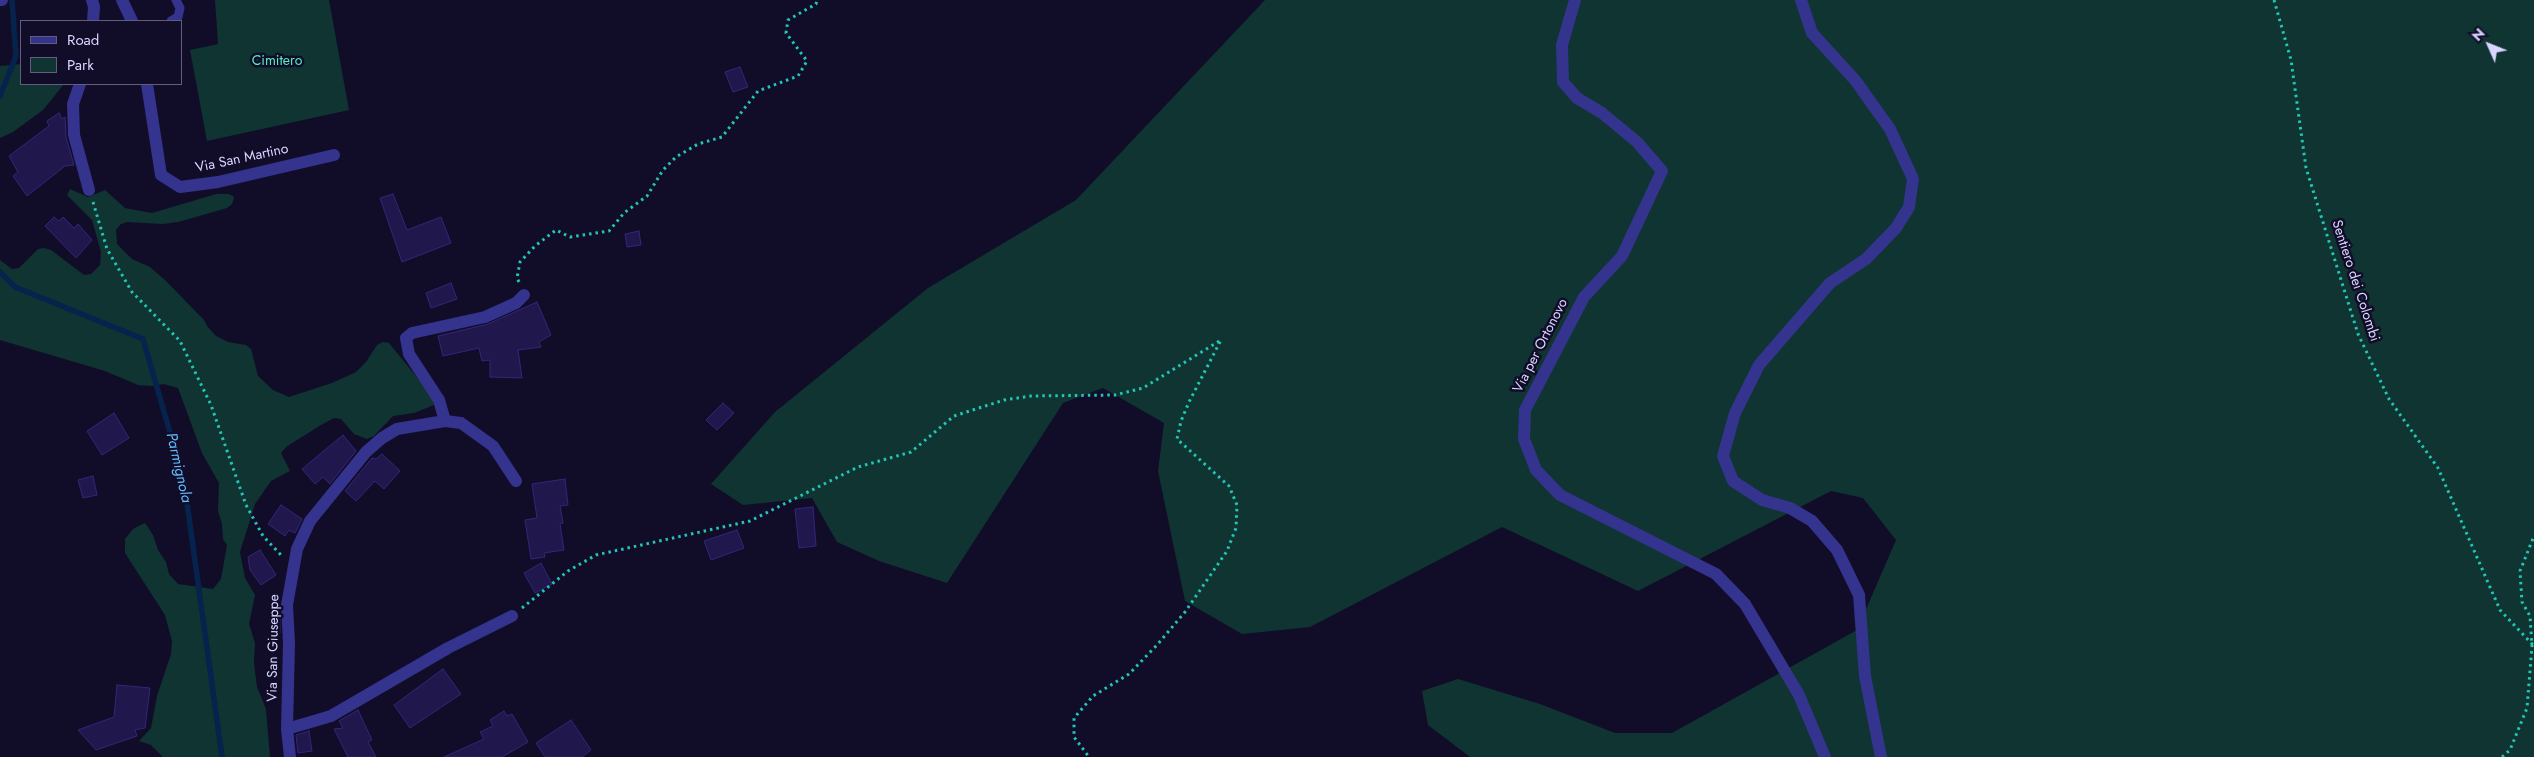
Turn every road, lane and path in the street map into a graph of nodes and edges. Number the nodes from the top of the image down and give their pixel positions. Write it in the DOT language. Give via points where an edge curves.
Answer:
graph roads {
  1 [pos="92,0"];
  2 [pos="122,0"];
  3 [pos="176,0"];
  4 [pos="817,0"];
  5 [pos="1575,0"];
  6 [pos="1800,0"];
  7 [pos="2274,0"];
  8 [pos="94,20"];
  9 [pos="132,20"];
  10 [pos="173,20"];
  11 [pos="80,85"];
  12 [pos="147,85"];
  13 [pos="334,155"];
  14 [pos="89,190"];
  15 [pos="524,295"];
  16 [pos="445,421"];
  17 [pos="516,481"];
  18 [pos="2534,536"];
  19 [pos="294,567"];
  20 [pos="512,616"];
  21 [pos="2533,646"];
  22 [pos="287,729"];
  23 [pos="290,757"];
  24 [pos="1089,757"];
  25 [pos="1824,757"];
  26 [pos="1882,757"];
  27 [pos="2502,757"];
  1 -- 8 [label="street"];
  2 -- 9 [label="street"];
  3 -- 10 [label="lane" via="180,8 178,17"];
  4 -- 15 [label="path" via="816,4 788,20 786,33 807,61 798,76 758,91 722,137 698,144 676,156 647,196 624,213 609,231 570,236 556,230 535,246 520,262 517,278"];
  5 -- 25 [label="street, Via per Ortonovo" via="1562,46 1564,82 1577,98 1602,113 1637,142 1662,171 1622,256 1584,297 1525,410 1524,439 1536,470 1560,496 1716,574 1745,604 1799,695"];
  6 -- 26 [label="street" via="1812,33 1855,80 1890,130 1913,179 1909,208 1896,228 1866,259 1830,283 1759,366 1735,413 1723,456 1733,481 1762,500 1790,508 1812,521 1837,550 1859,595 1865,676"];
  7 -- 21 [label="path, Sentiero dei Colombi" via="2291,60 2306,168 2358,334 2389,399 2438,468 2500,610"];
  11 -- 14 [label="street" via="73,104 74,135"];
  12 -- 13 [label="street, Via San Martino" via="162,175 180,187 218,182"];
  14 -- 19 [label="path" via="107,249 132,292 180,341 211,405 246,505 263,536"];
  15 -- 16 [label="street" via="516,304 485,317 412,333 406,338 409,354 439,400"];
  16 -- 17 [label="street" via="461,423 493,446"];
  16 -- 19 [label="street, Via San Giuseppe" via="397,429 366,452 310,521 297,549"];
  18 -- 21 [label="path" via="2520,571 2522,602 2530,616"];
  19 -- 22 [label="street, Via San Giuseppe" via="287,605"];
  20 -- 22 [label="street" via="448,648 330,716"];
  20 -- 24 [label="path" via="568,570 596,555 750,521 858,467 911,452 954,416 1004,400 1030,396 1115,395 1143,388 1221,340 1188,402 1177,439 1229,486 1237,505 1236,528 1227,551 1163,638 1129,674 1093,696 1074,718 1074,737"];
  21 -- 27 [label="path" via="2527,708 2510,750"];
  22 -- 23 [label="street, Via San Giuseppe"];
}
